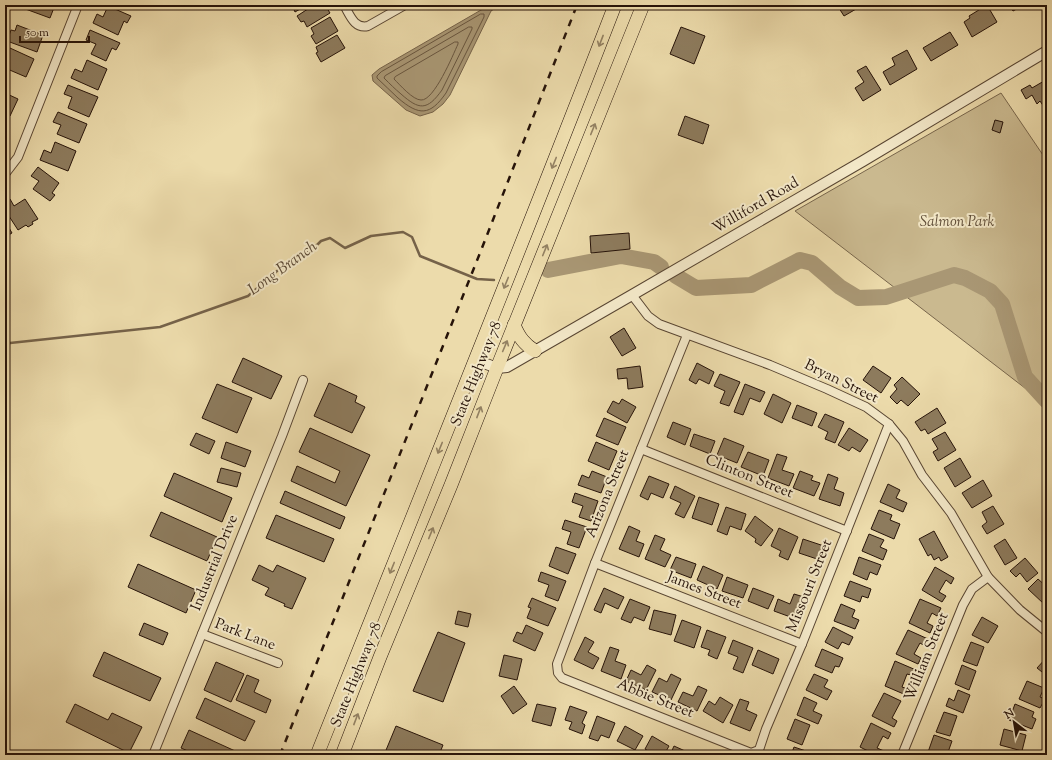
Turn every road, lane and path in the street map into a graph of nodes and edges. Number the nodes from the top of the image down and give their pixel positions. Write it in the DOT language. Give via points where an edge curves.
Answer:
graph roads {
  1 [pos="78,5"];
  2 [pos="344,5"];
  3 [pos="405,5"];
  4 [pos="615,5"];
  5 [pos="643,5"];
  6 [pos="1047,51"];
  7 [pos="5,174"];
  8 [pos="632,296"];
  9 [pos="514,325"];
  10 [pos="687,335"];
  11 [pos="535,351"];
  12 [pos="476,360"];
  13 [pos="496,368"];
  14 [pos="303,380"];
  15 [pos="888,424"];
  16 [pos="641,449"];
  17 [pos="846,531"];
  18 [pos="596,563"];
  19 [pos="988,577"];
  20 [pos="1047,632"];
  21 [pos="202,634"];
  22 [pos="802,644"];
  23 [pos="278,664"];
  24 [pos="557,664"];
  25 [pos="751,753"];
  26 [pos="153,755"];
  27 [pos="317,755"];
  28 [pos="342,755"];
  29 [pos="902,755"];
  1 -- 7 [label="street" via="18,157"];
  2 -- 3 [label="street" via="354,22 364,27"];
  4 -- 12 [label="main road, State Highway 78, one-way"];
  9 -- 5 [label="main road, State Highway 78, one-way"];
  6 -- 8 [label="street, Williford Road"];
  8 -- 10 [label="street, Bryan Street" via="648,316 659,324"];
  8 -- 11 [label="street, Williford Road"];
  9 -- 11 [label="main road" via="522,341"];
  13 -- 9 [label="main road, State Highway 78, one-way"];
  10 -- 15 [label="street, Bryan Street" via="827,389 866,407"];
  10 -- 16 [label="street, Arizona Street"];
  11 -- 13 [label="street, Williford Road" via="507,367"];
  12 -- 13 [label="street"];
  12 -- 27 [label="main road, State Highway 78, one-way"];
  28 -- 13 [label="main road, State Highway 78, one-way"];
  14 -- 21 [label="street, Industrial Drive"];
  15 -- 17 [label="street, Missouri Street"];
  15 -- 19 [label="street, Bryan Street" via="903,441 922,475 951,513"];
  16 -- 17 [label="street, Clinton Street"];
  16 -- 18 [label="street, Arizona Street"];
  17 -- 22 [label="street, Missouri Street"];
  18 -- 22 [label="street, James Street"];
  18 -- 24 [label="street, Arizona Street"];
  19 -- 20 [label="street, Bryan Street" via="1020,610"];
  19 -- 29 [label="street, William Street" via="972,589 963,605"];
  21 -- 23 [label="street, Park Lane"];
  21 -- 26 [label="street, Industrial Drive"];
  22 -- 25 [label="street, Missouri Street" via="759,750"];
  24 -- 25 [label="street, Abbie Street" via="558,673 562,678"];
}
